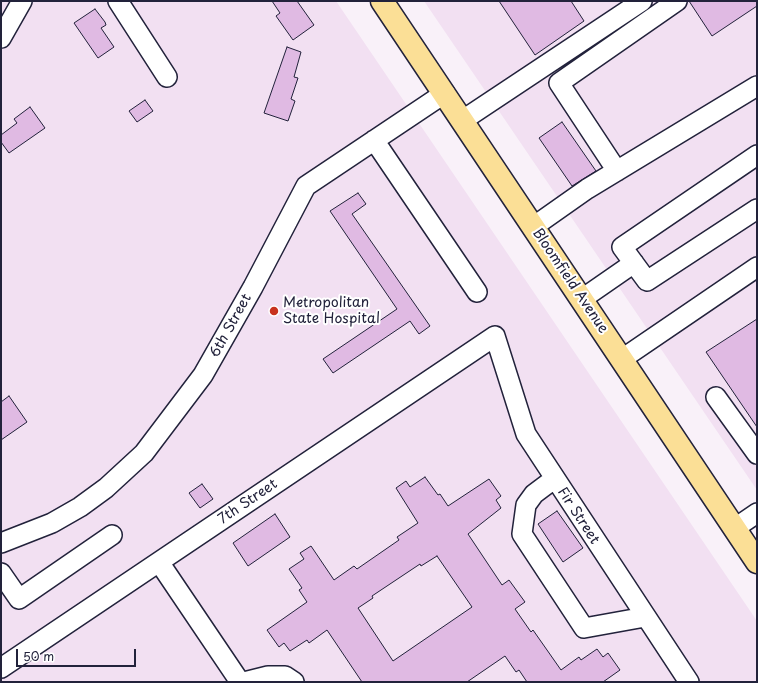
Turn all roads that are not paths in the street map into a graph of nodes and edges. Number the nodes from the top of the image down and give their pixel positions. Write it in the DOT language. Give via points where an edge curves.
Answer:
graph roads {
  1 [pos="22,1"];
  2 [pos="118,1"];
  3 [pos="382,1"];
  4 [pos="642,1"];
  5 [pos="677,1"];
  6 [pos="1,38"];
  7 [pos="167,77"];
  8 [pos="757,86"];
  9 [pos="445,93"];
  10 [pos="463,120"];
  11 [pos="374,140"];
  12 [pos="757,155"];
  13 [pos="617,171"];
  14 [pos="757,209"];
  15 [pos="534,227"];
  16 [pos="634,263"];
  17 [pos="757,267"];
  18 [pos="477,292"];
  19 [pos="582,299"];
  20 [pos="495,336"];
  21 [pos="622,359"];
  22 [pos="716,397"];
  23 [pos="757,454"];
  24 [pos="554,479"];
  25 [pos="757,513"];
  26 [pos="735,528"];
  27 [pos="112,534"];
  28 [pos="1,543"];
  29 [pos="159,562"];
  30 [pos="757,562"];
  31 [pos="1,573"];
  32 [pos="645,618"];
  33 [pos="1,668"];
  34 [pos="240,682"];
  35 [pos="244,682"];
  36 [pos="294,682"];
  37 [pos="689,682"];
  1 -- 6 [label="street"];
  2 -- 7 [label="street"];
  3 -- 9 [label="main road, Bloomfield Avenue"];
  4 -- 10 [label="street"];
  5 -- 13 [label="street" via="559,83"];
  8 -- 13 [label="street"];
  9 -- 10 [label="main road, Bloomfield Avenue"];
  9 -- 11 [label="street, 6th Street"];
  10 -- 15 [label="main road, Bloomfield Avenue"];
  11 -- 18 [label="street"];
  11 -- 28 [label="street, 6th Street" via="306,186 203,375 144,453 106,488 80,507 52,523"];
  12 -- 16 [label="street" via="622,247"];
  13 -- 15 [label="street"];
  14 -- 16 [label="street" via="647,281"];
  15 -- 19 [label="main road, Bloomfield Avenue"];
  16 -- 19 [label="street"];
  17 -- 21 [label="street"];
  19 -- 21 [label="main road, Bloomfield Avenue"];
  20 -- 24 [label="street, Fir Street" via="526,434"];
  20 -- 29 [label="street, 7th Street"];
  21 -- 26 [label="main road, Bloomfield Avenue"];
  22 -- 23 [label="street"];
  24 -- 32 [label="street, Fir Street"];
  24 -- 32 [label="street" via="534,494 526,505 522,534 526,541 584,628"];
  25 -- 26 [label="street"];
  26 -- 30 [label="main road, Bloomfield Avenue"];
  27 -- 31 [label="street" via="19,599"];
  29 -- 33 [label="street, 7th Street"];
  29 -- 34 [label="street"];
  32 -- 37 [label="street, Fir Street"];
  35 -- 36 [label="street" via="268,676 285,676"];
}
